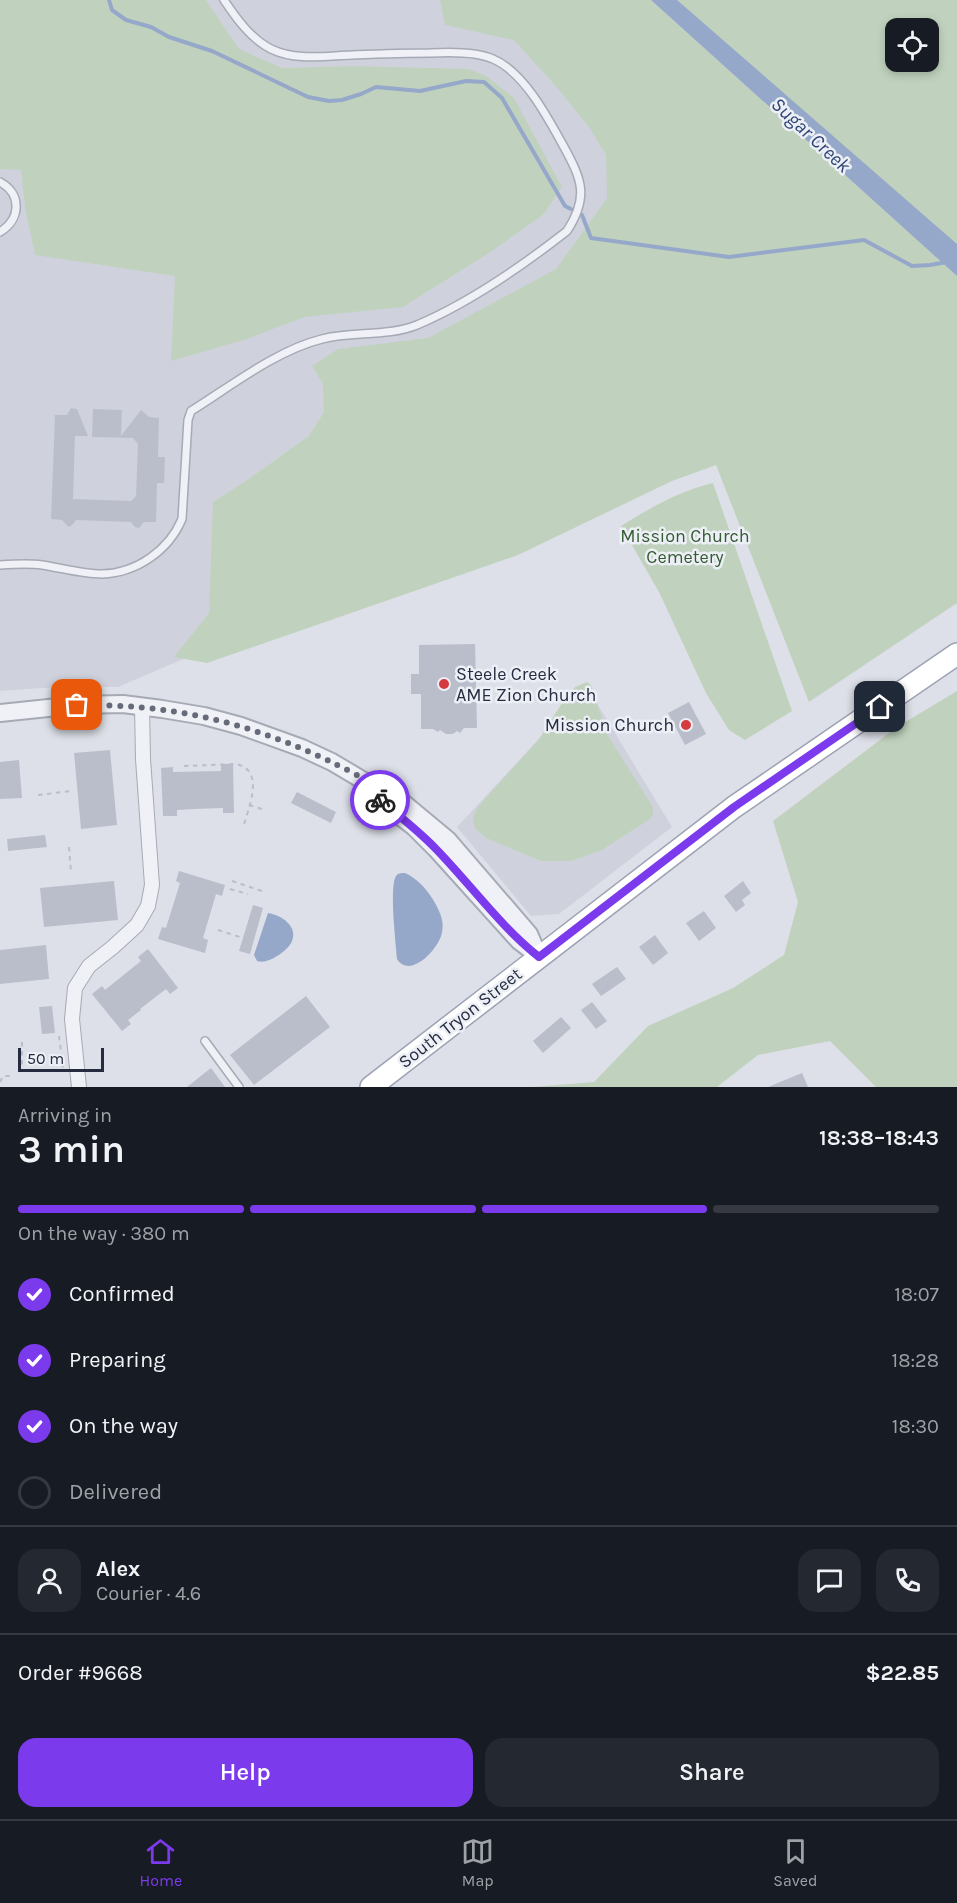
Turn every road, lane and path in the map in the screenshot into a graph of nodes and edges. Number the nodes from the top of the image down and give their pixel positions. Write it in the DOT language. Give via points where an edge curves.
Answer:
graph roads {
  1 [pos="224,0"];
  2 [pos="0,182"];
  3 [pos="0,231"];
  4 [pos="0,565"];
  5 [pos="957,654"];
  6 [pos="142,706"];
  7 [pos="0,712"];
  8 [pos="184,766"];
  9 [pos="71,791"];
  10 [pos="39,795"];
  11 [pos="249,805"];
  12 [pos="265,810"];
  13 [pos="243,828"];
  14 [pos="69,847"];
  15 [pos="71,872"];
  16 [pos="232,881"];
  17 [pos="230,889"];
  18 [pos="266,892"];
  19 [pos="248,894"];
  20 [pos="218,930"];
  21 [pos="243,938"];
  22 [pos="539,957"];
  23 [pos="59,1036"];
  24 [pos="205,1041"];
  25 [pos="22,1042"];
  26 [pos="22,1068"];
  27 [pos="63,1068"];
  28 [pos="12,1076"];
  29 [pos="0,1082"];
  30 [pos="79,1087"];
  31 [pos="239,1087"];
  32 [pos="371,1087"];
  1 -- 4 [label="lane" via="257,40 292,56 450,52 492,58 524,84 570,157 582,190 576,217 567,231 475,296 417,325 390,332 340,335 286,351 191,411 182,519 169,542 146,561 120,572 102,574 41,565"];
  2 -- 3 [label="lane" via="9,188 17,203 13,220"];
  5 -- 22 [label="main road, South Tryon Street" via="734,807"];
  6 -- 7 [label="street" via="77,705"];
  6 -- 22 [label="street" via="204,716 251,729 332,762 389,791 448,840 529,934"];
  6 -- 30 [label="street" via="152,885 148,906 137,925 89,966 75,988 72,1019"];
  8 -- 11 [label="path" via="240,764 252,778"];
  9 -- 10 [label="path"];
  11 -- 12 [label="path"];
  11 -- 13 [label="path"];
  14 -- 15 [label="path"];
  16 -- 18 [label="path"];
  17 -- 19 [label="path"];
  20 -- 21 [label="path"];
  22 -- 32 [label="main road, South Tryon Street"];
  23 -- 27 [label="path"];
  24 -- 31 [label="lane"];
  25 -- 26 [label="path"];
  28 -- 29 [label="path" via="3,1076"];
}
